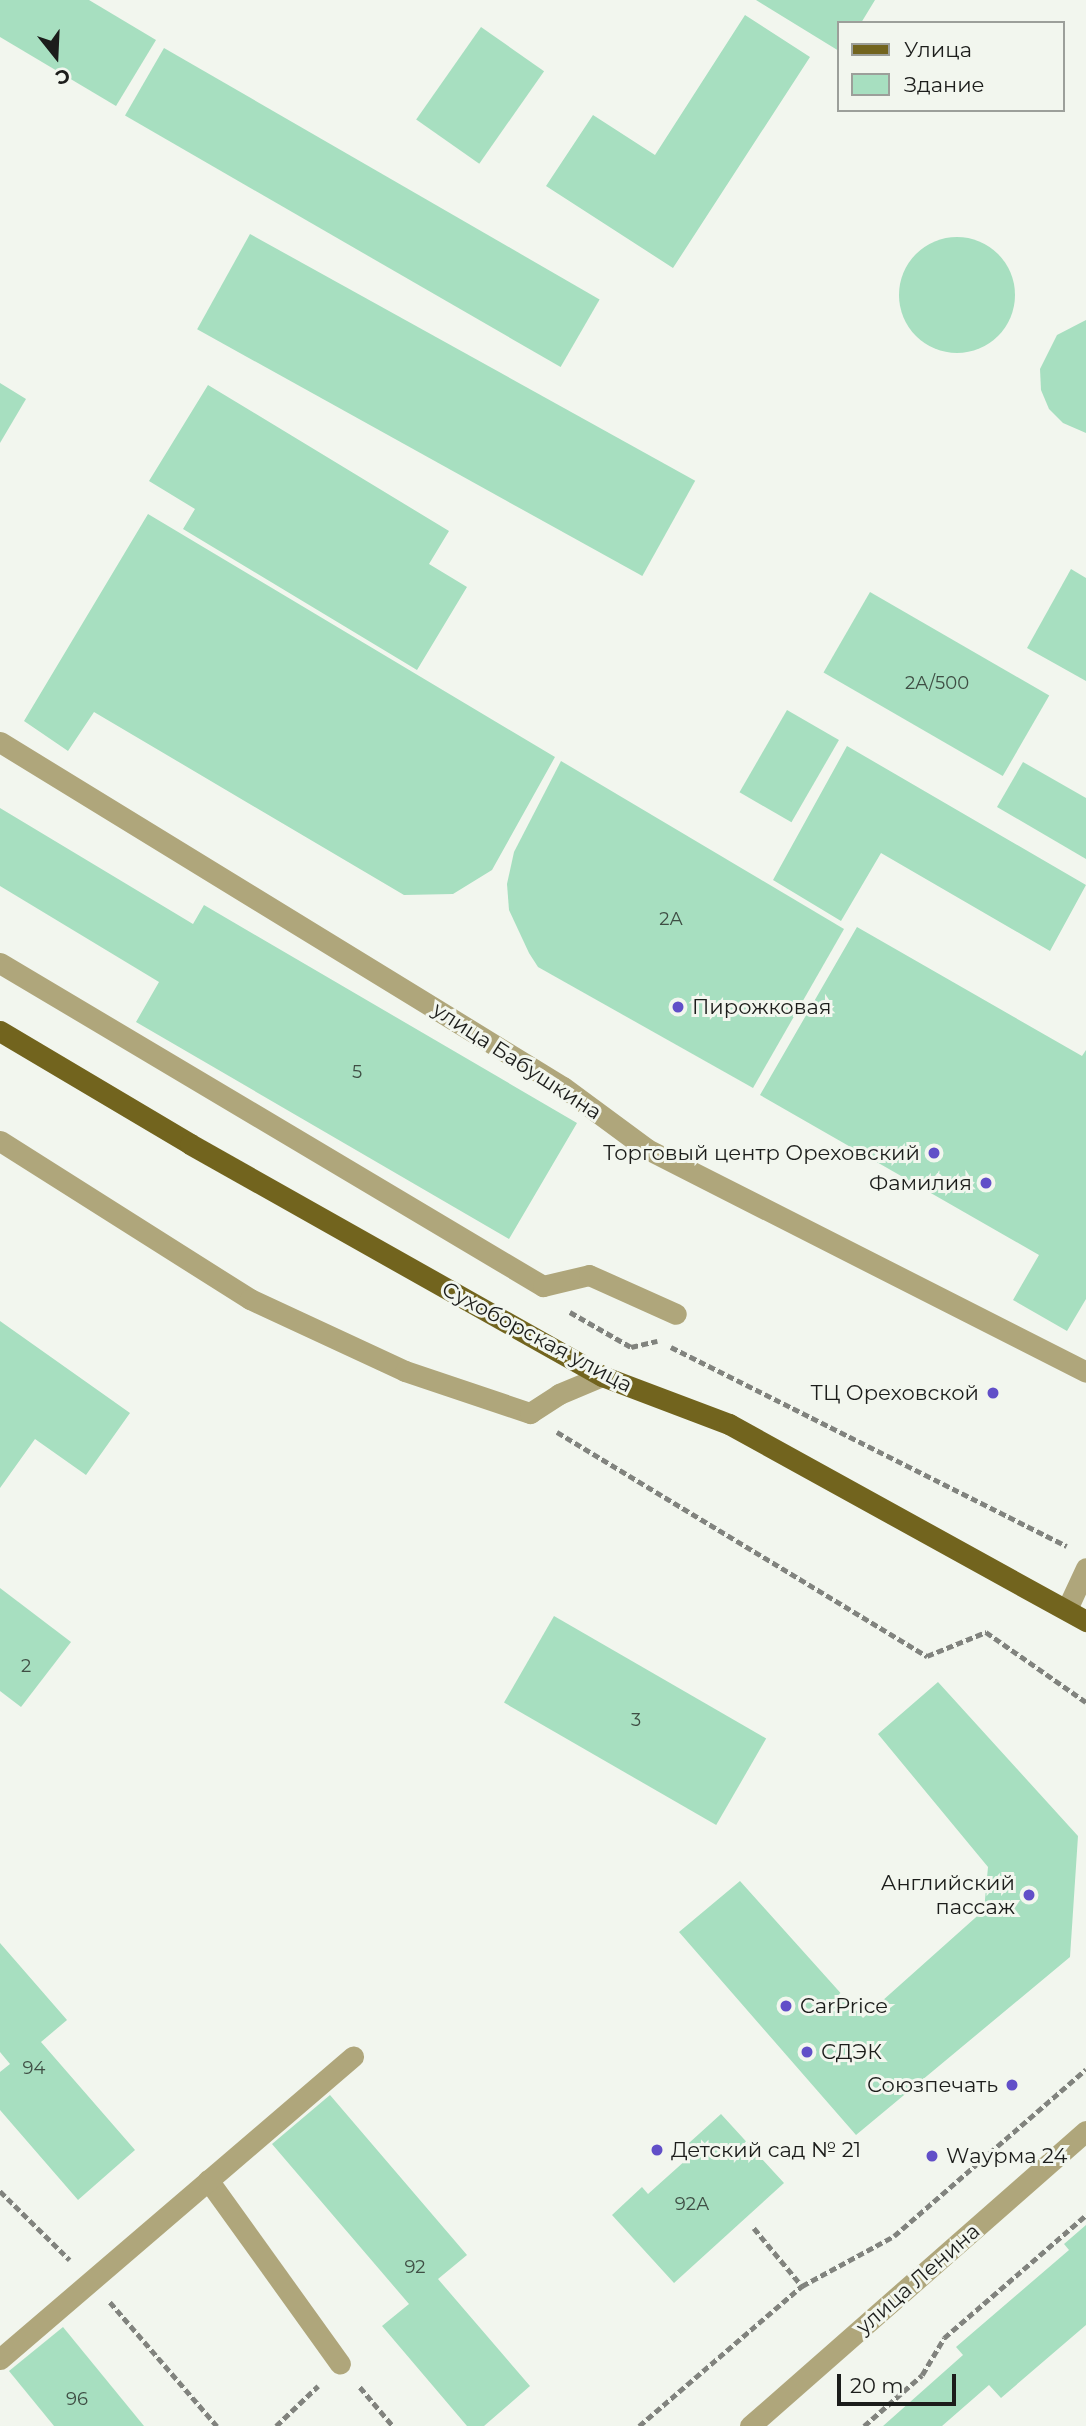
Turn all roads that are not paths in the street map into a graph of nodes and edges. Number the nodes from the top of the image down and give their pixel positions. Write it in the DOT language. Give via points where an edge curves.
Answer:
graph roads {
  1 [pos="0,742"];
  2 [pos="0,963"];
  3 [pos="0,1031"];
  4 [pos="0,1141"];
  5 [pos="676,1314"];
  6 [pos="1086,1372"];
  7 [pos="602,1376"];
  8 [pos="1086,1569"];
  9 [pos="1067,1609"];
  10 [pos="1086,1621"];
  11 [pos="353,2056"];
  12 [pos="1086,2131"];
  13 [pos="208,2180"];
  14 [pos="0,2359"];
  15 [pos="340,2364"];
  16 [pos="750,2426"];
  1 -- 6 [label="street, улица Бабушкина" via="564,1087 647,1149"];
  2 -- 5 [label="street" via="544,1286 589,1275"];
  3 -- 7 [label="main road, Сухоборская улица" via="190,1144"];
  4 -- 7 [label="street" via="250,1299 405,1371 530,1413 559,1394"];
  7 -- 9 [label="main road, Сухоборская улица" via="729,1424"];
  8 -- 9 [label="street"];
  9 -- 10 [label="main road, Сухоборская улица"];
  11 -- 13 [label="street"];
  12 -- 16 [label="street, улица Ленина"];
  13 -- 14 [label="street"];
  13 -- 15 [label="street"];
}
